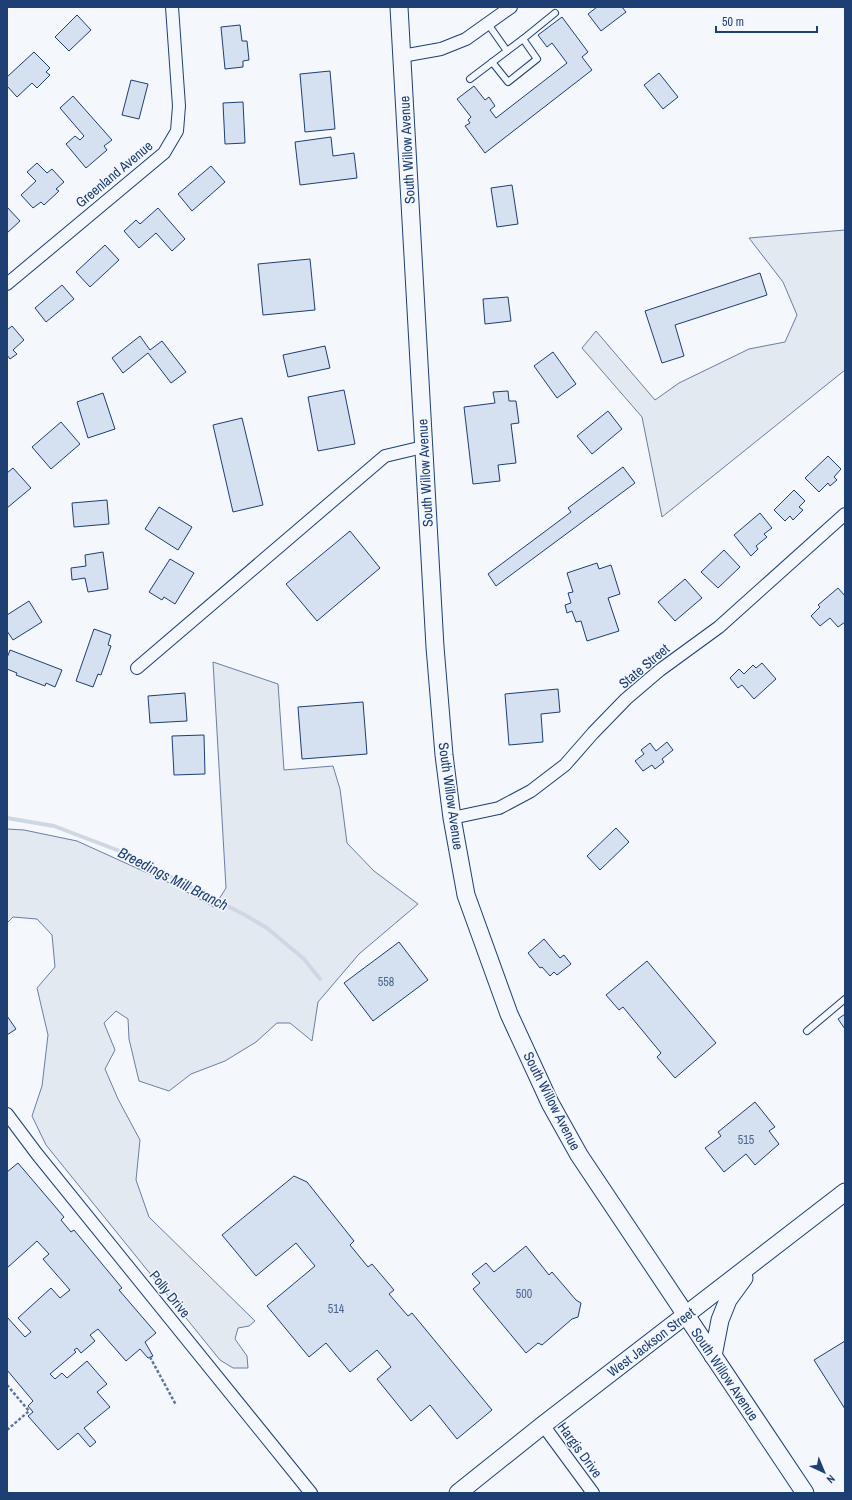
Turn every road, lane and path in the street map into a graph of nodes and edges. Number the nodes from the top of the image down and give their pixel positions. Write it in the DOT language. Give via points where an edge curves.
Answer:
graph roads {
  1 [pos="172,7"];
  2 [pos="399,7"];
  3 [pos="511,7"];
  4 [pos="556,13"];
  5 [pos="488,24"];
  6 [pos="522,39"];
  7 [pos="507,51"];
  8 [pos="402,56"];
  9 [pos="492,62"];
  10 [pos="470,79"];
  11 [pos="7,284"];
  12 [pos="423,447"];
  13 [pos="845,514"];
  14 [pos="137,668"];
  15 [pos="452,818"];
  16 [pos="845,998"];
  17 [pos="808,1031"];
  18 [pos="7,1114"];
  19 [pos="845,1192"];
  20 [pos="756,1261"];
  21 [pos="686,1316"];
  22 [pos="713,1356"];
  23 [pos="150,1357"];
  24 [pos="7,1385"];
  25 [pos="176,1405"];
  26 [pos="543,1425"];
  27 [pos="7,1430"];
  28 [pos="311,1493"];
  29 [pos="458,1493"];
  30 [pos="593,1493"];
  31 [pos="805,1493"];
  1 -- 11 [label="street, Greenland Avenue" via="179,106 177,131 164,153"];
  2 -- 8 [label="main road, South Willow Avenue"];
  3 -- 5 [label="street"];
  4 -- 6 [label="lane"];
  5 -- 7 [label="lane"];
  5 -- 8 [label="street" via="466,39 441,49"];
  6 -- 7 [label="lane"];
  6 -- 9 [label="lane" via="537,59 508,82"];
  7 -- 9 [label="lane"];
  8 -- 12 [label="main road, South Willow Avenue"];
  9 -- 10 [label="lane"];
  12 -- 14 [label="street" via="385,456"];
  12 -- 15 [label="main road, South Willow Avenue" via="439,700"];
  13 -- 15 [label="street, State Street" via="719,627 660,670 626,700 566,765 531,791 499,808"];
  15 -- 21 [label="main road, South Willow Avenue" via="466,895 509,1014 547,1097 579,1154"];
  16 -- 17 [label="lane"];
  18 -- 28 [label="street, Polly Drive"];
  19 -- 20 [label="main road, West Jackson Street"];
  20 -- 21 [label="main road, West Jackson Street"];
  20 -- 22 [label="main road" via="728,1300 720,1320"];
  21 -- 22 [label="main road, South Willow Avenue"];
  21 -- 26 [label="main road, West Jackson Street"];
  22 -- 31 [label="main road, South Willow Avenue"];
  23 -- 25 [label="path"];
  24 -- 27 [label="path" via="29,1411"];
  26 -- 29 [label="main road, West Jackson Street"];
  26 -- 30 [label="street, Hargis Drive"];
}
